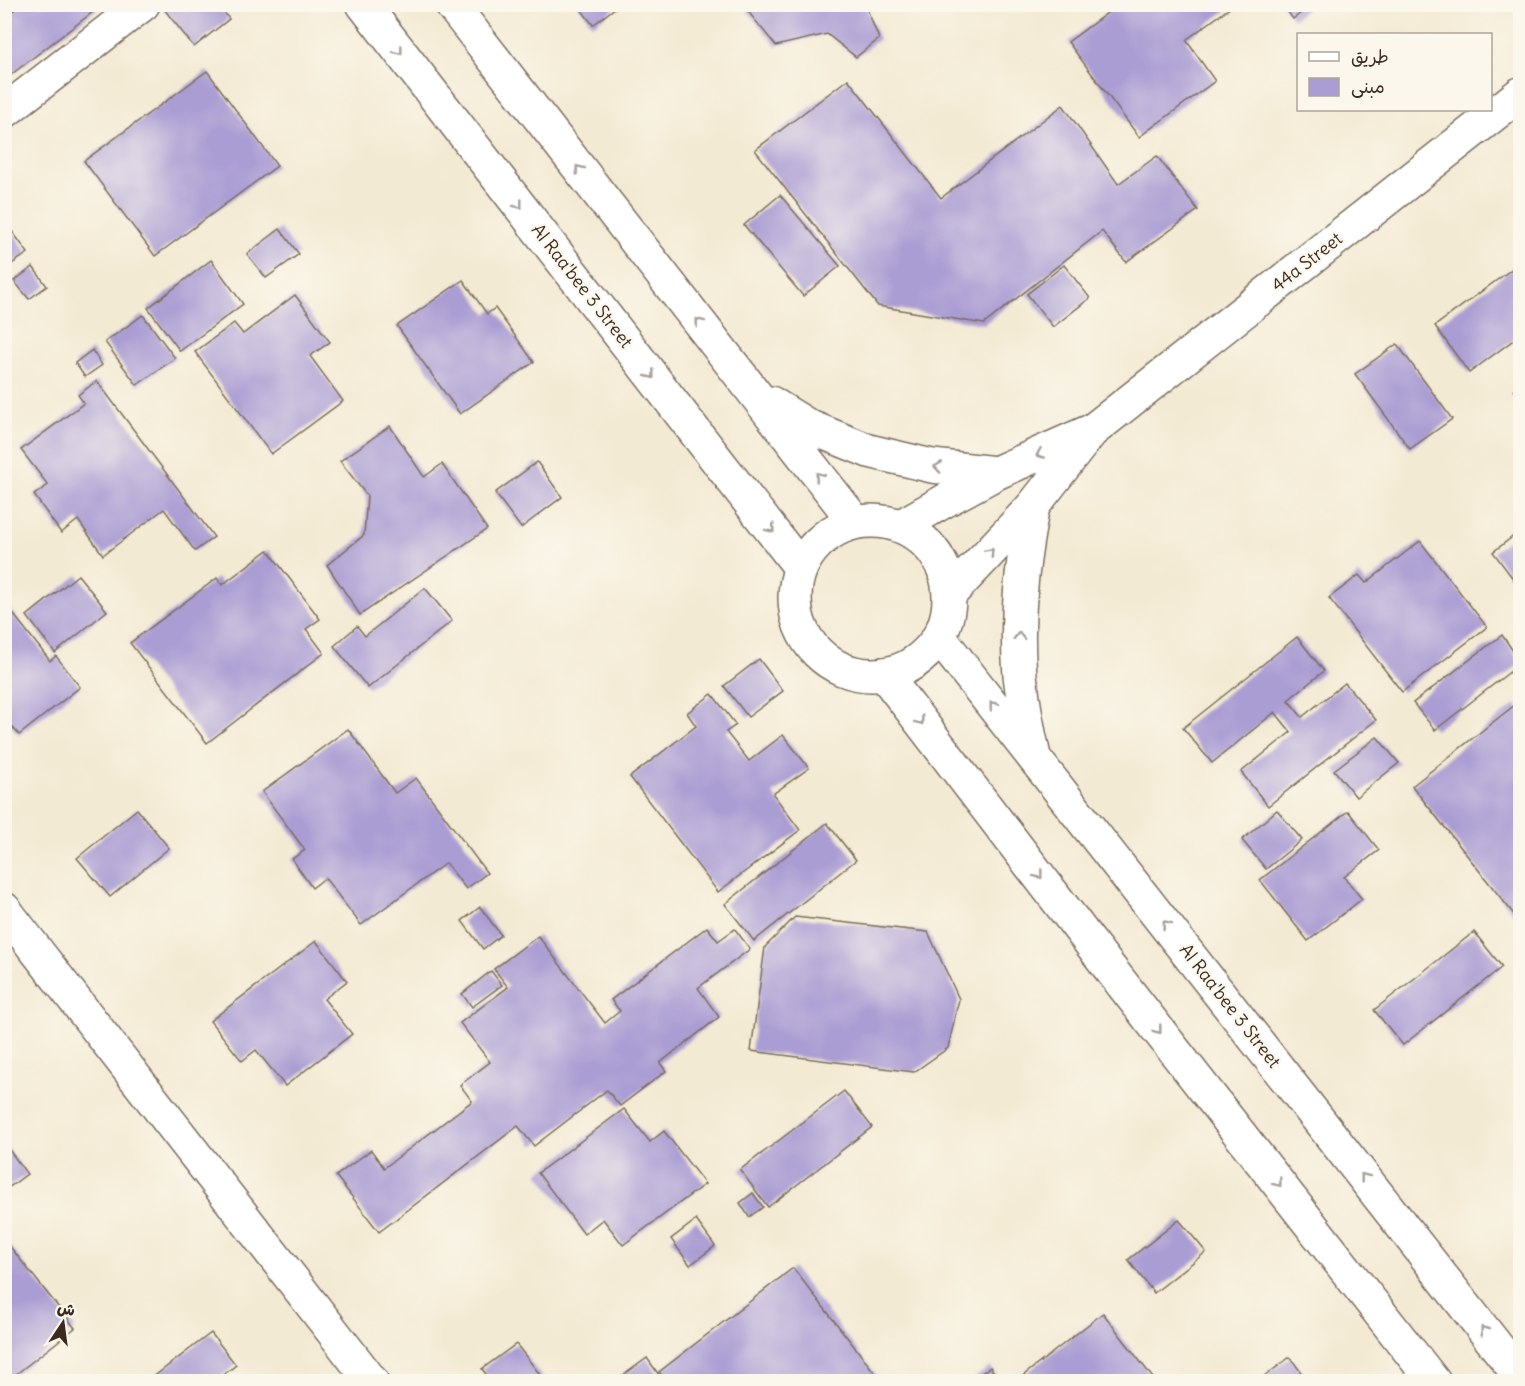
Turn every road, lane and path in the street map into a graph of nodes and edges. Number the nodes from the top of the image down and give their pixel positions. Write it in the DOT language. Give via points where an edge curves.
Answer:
graph roads {
  1 [pos="143,4"];
  2 [pos="363,4"];
  3 [pos="451,4"];
  4 [pos="1521,94"];
  5 [pos="4,112"];
  6 [pos="754,393"];
  7 [pos="1093,430"];
  8 [pos="996,473"];
  9 [pos="1033,506"];
  10 [pos="855,522"];
  11 [pos="901,526"];
  12 [pos="800,567"];
  13 [pos="950,594"];
  14 [pos="939,637"];
  15 [pos="884,674"];
  16 [pos="1034,756"];
  17 [pos="4,909"];
  18 [pos="1521,1376"];
  19 [pos="372,1382"];
  20 [pos="1434,1382"];
  1 -- 5 [label="street"];
  2 -- 12 [label="street, Al Raa'bee 3 Street, one-way"];
  6 -- 3 [label="street, one-way"];
  4 -- 7 [label="street, 44a Street"];
  8 -- 6 [label="street, one-way" via="932,466 869,451 810,427"];
  10 -- 6 [label="street, one-way"];
  7 -- 8 [label="street, 44a Street, one-way"];
  7 -- 9 [label="street, 44a Street"];
  8 -- 11 [label="street, 44a Street"];
  13 -- 9 [label="street, 44a Street, one-way"];
  16 -- 9 [label="street, one-way" via="1025,715 1019,631 1020,589"];
  10 -- 11 [label="street"];
  10 -- 12 [label="street" via="828,534"];
  11 -- 13 [label="street" via="930,546 947,577"];
  12 -- 15 [label="street" via="794,608 810,645 843,670 863,675"];
  13 -- 14 [label="street"];
  14 -- 15 [label="street" via="916,662"];
  16 -- 14 [label="street, Al Raa'bee 3 Street, one-way"];
  15 -- 20 [label="street, one-way"];
  18 -- 16 [label="street, Al Raa'bee 3 Street, one-way"];
  17 -- 19 [label="street"];
}
